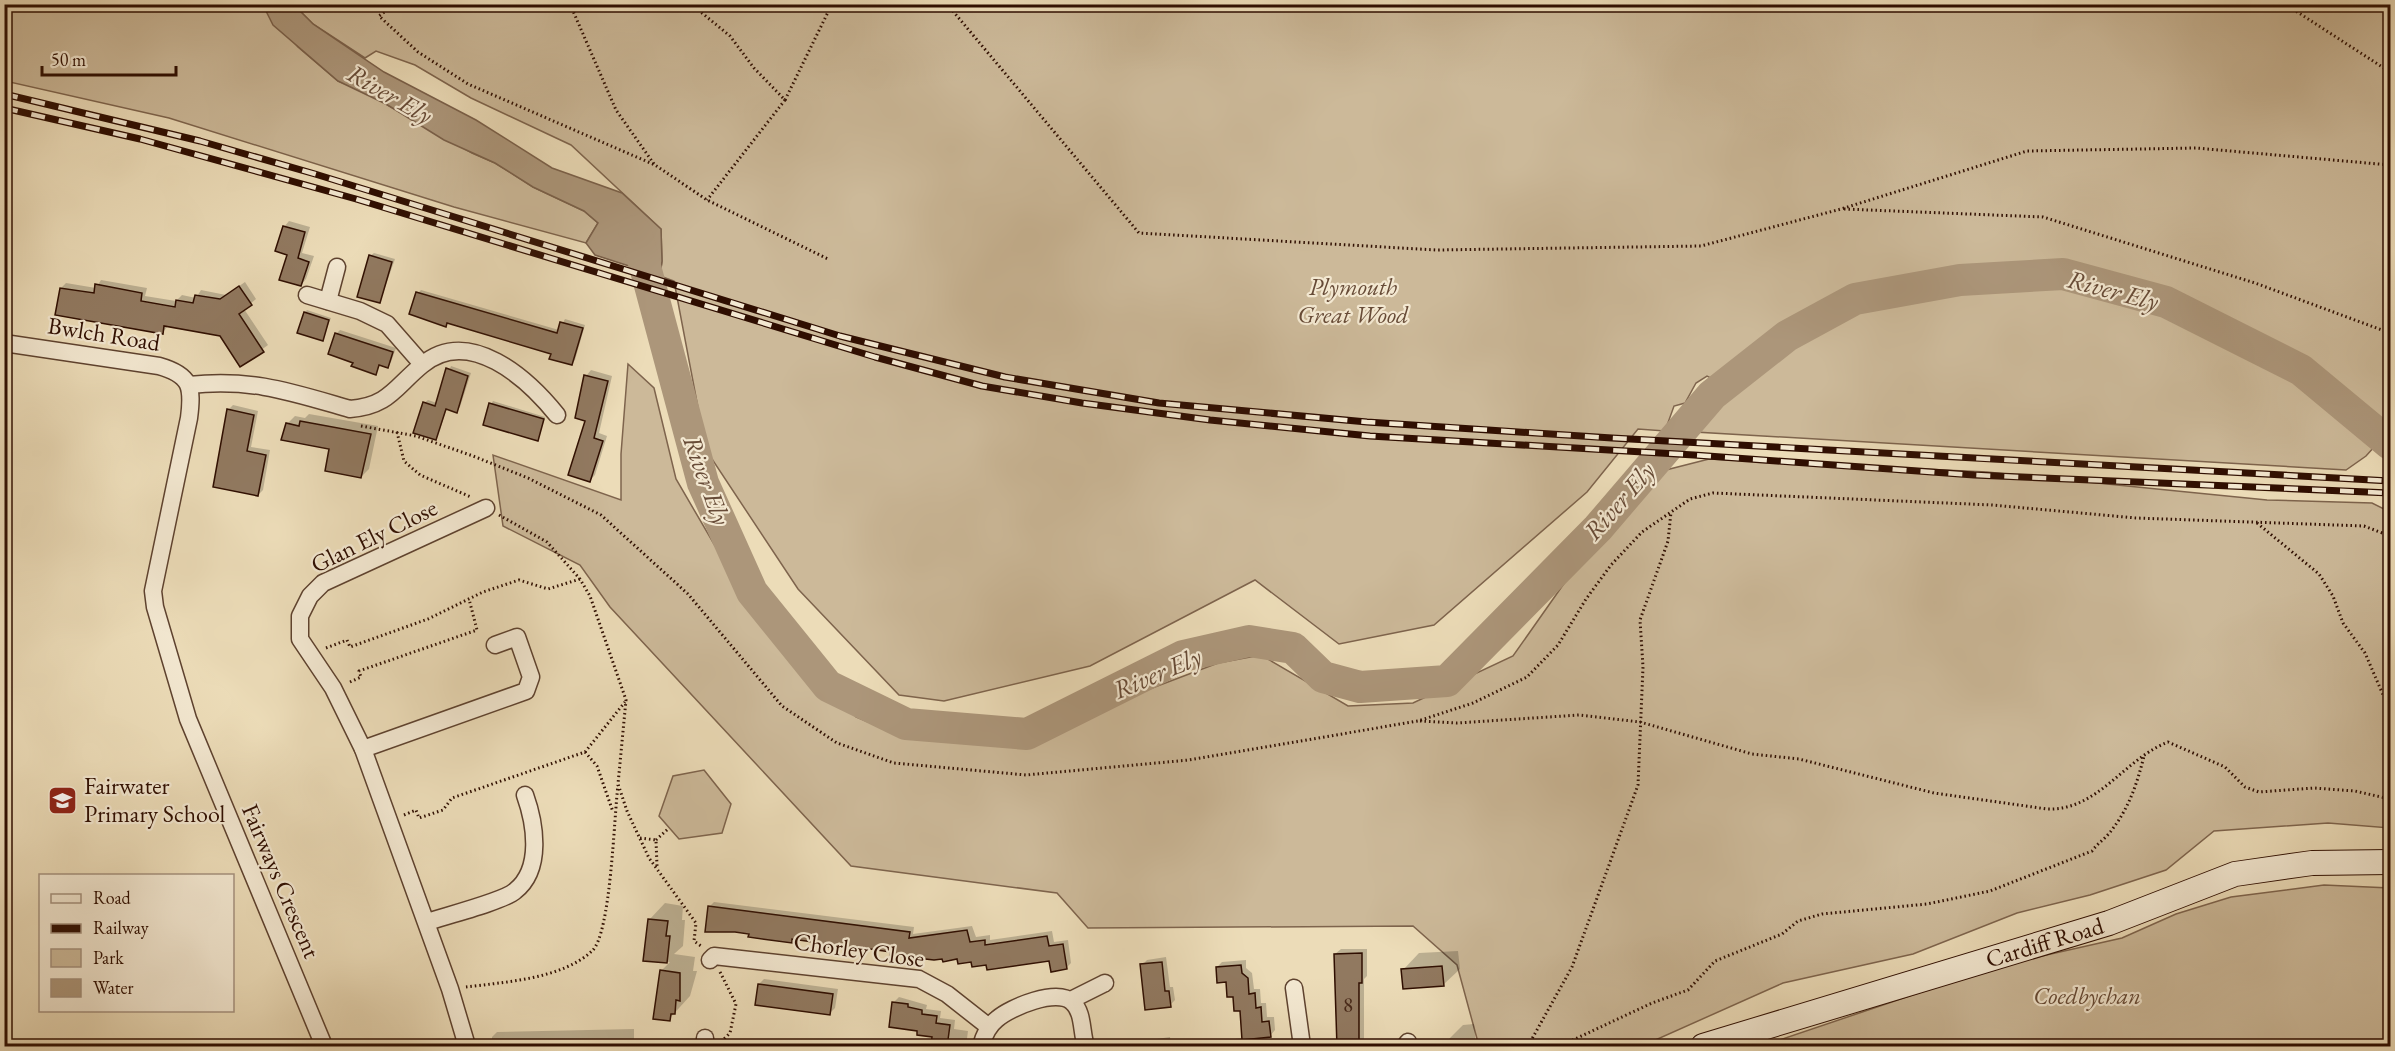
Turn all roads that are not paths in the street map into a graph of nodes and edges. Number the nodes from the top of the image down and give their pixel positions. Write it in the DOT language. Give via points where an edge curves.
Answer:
graph roads {
  1 [pos="337,267"];
  2 [pos="307,295"];
  3 [pos="327,302"];
  4 [pos="4,343"];
  5 [pos="422,364"];
  6 [pos="189,385"];
  7 [pos="557,415"];
  8 [pos="486,508"];
  9 [pos="495,645"];
  10 [pos="363,749"];
  11 [pos="525,795"];
  12 [pos="2391,862"];
  13 [pos="427,922"];
  14 [pos="712,958"];
  15 [pos="1105,983"];
  16 [pos="1294,988"];
  17 [pos="1071,1000"];
  18 [pos="989,1027"];
  19 [pos="324,1047"];
  20 [pos="467,1047"];
  21 [pos="981,1047"];
  22 [pos="1086,1047"];
  23 [pos="1302,1047"];
  24 [pos="1703,1047"];
  1 -- 3 [label="street"];
  2 -- 3 [label="street"];
  3 -- 5 [label="street" via="387,324"];
  4 -- 6 [label="street, Bwlch Road" via="159,366 177,371"];
  5 -- 6 [label="street" via="392,395 377,404 350,409 267,385"];
  5 -- 7 [label="street" via="438,355 461,350 481,355 521,377"];
  6 -- 19 [label="street, Fairways Crescent" via="189,418 155,580 154,607 188,719"];
  8 -- 10 [label="street, Glan Ely Close" via="323,583 310,596 300,616 300,639 333,688"];
  9 -- 10 [label="street" via="517,637 531,677 526,692"];
  10 -- 13 [label="street, Glan Ely Close"];
  11 -- 13 [label="street" via="535,835 534,854 525,881 514,893"];
  12 -- 24 [label="street, Cardiff Road" via="2312,862 2235,874 2109,923"];
  13 -- 20 [label="street, Glan Ely Close"];
  14 -- 18 [label="street, Chorley Close" via="919,979 947,994"];
  15 -- 17 [label="street"];
  16 -- 23 [label="street"];
  17 -- 18 [label="street" via="1059,997 1027,1003"];
  17 -- 22 [label="street" via="1077,1008"];
  18 -- 21 [label="street"];
}
